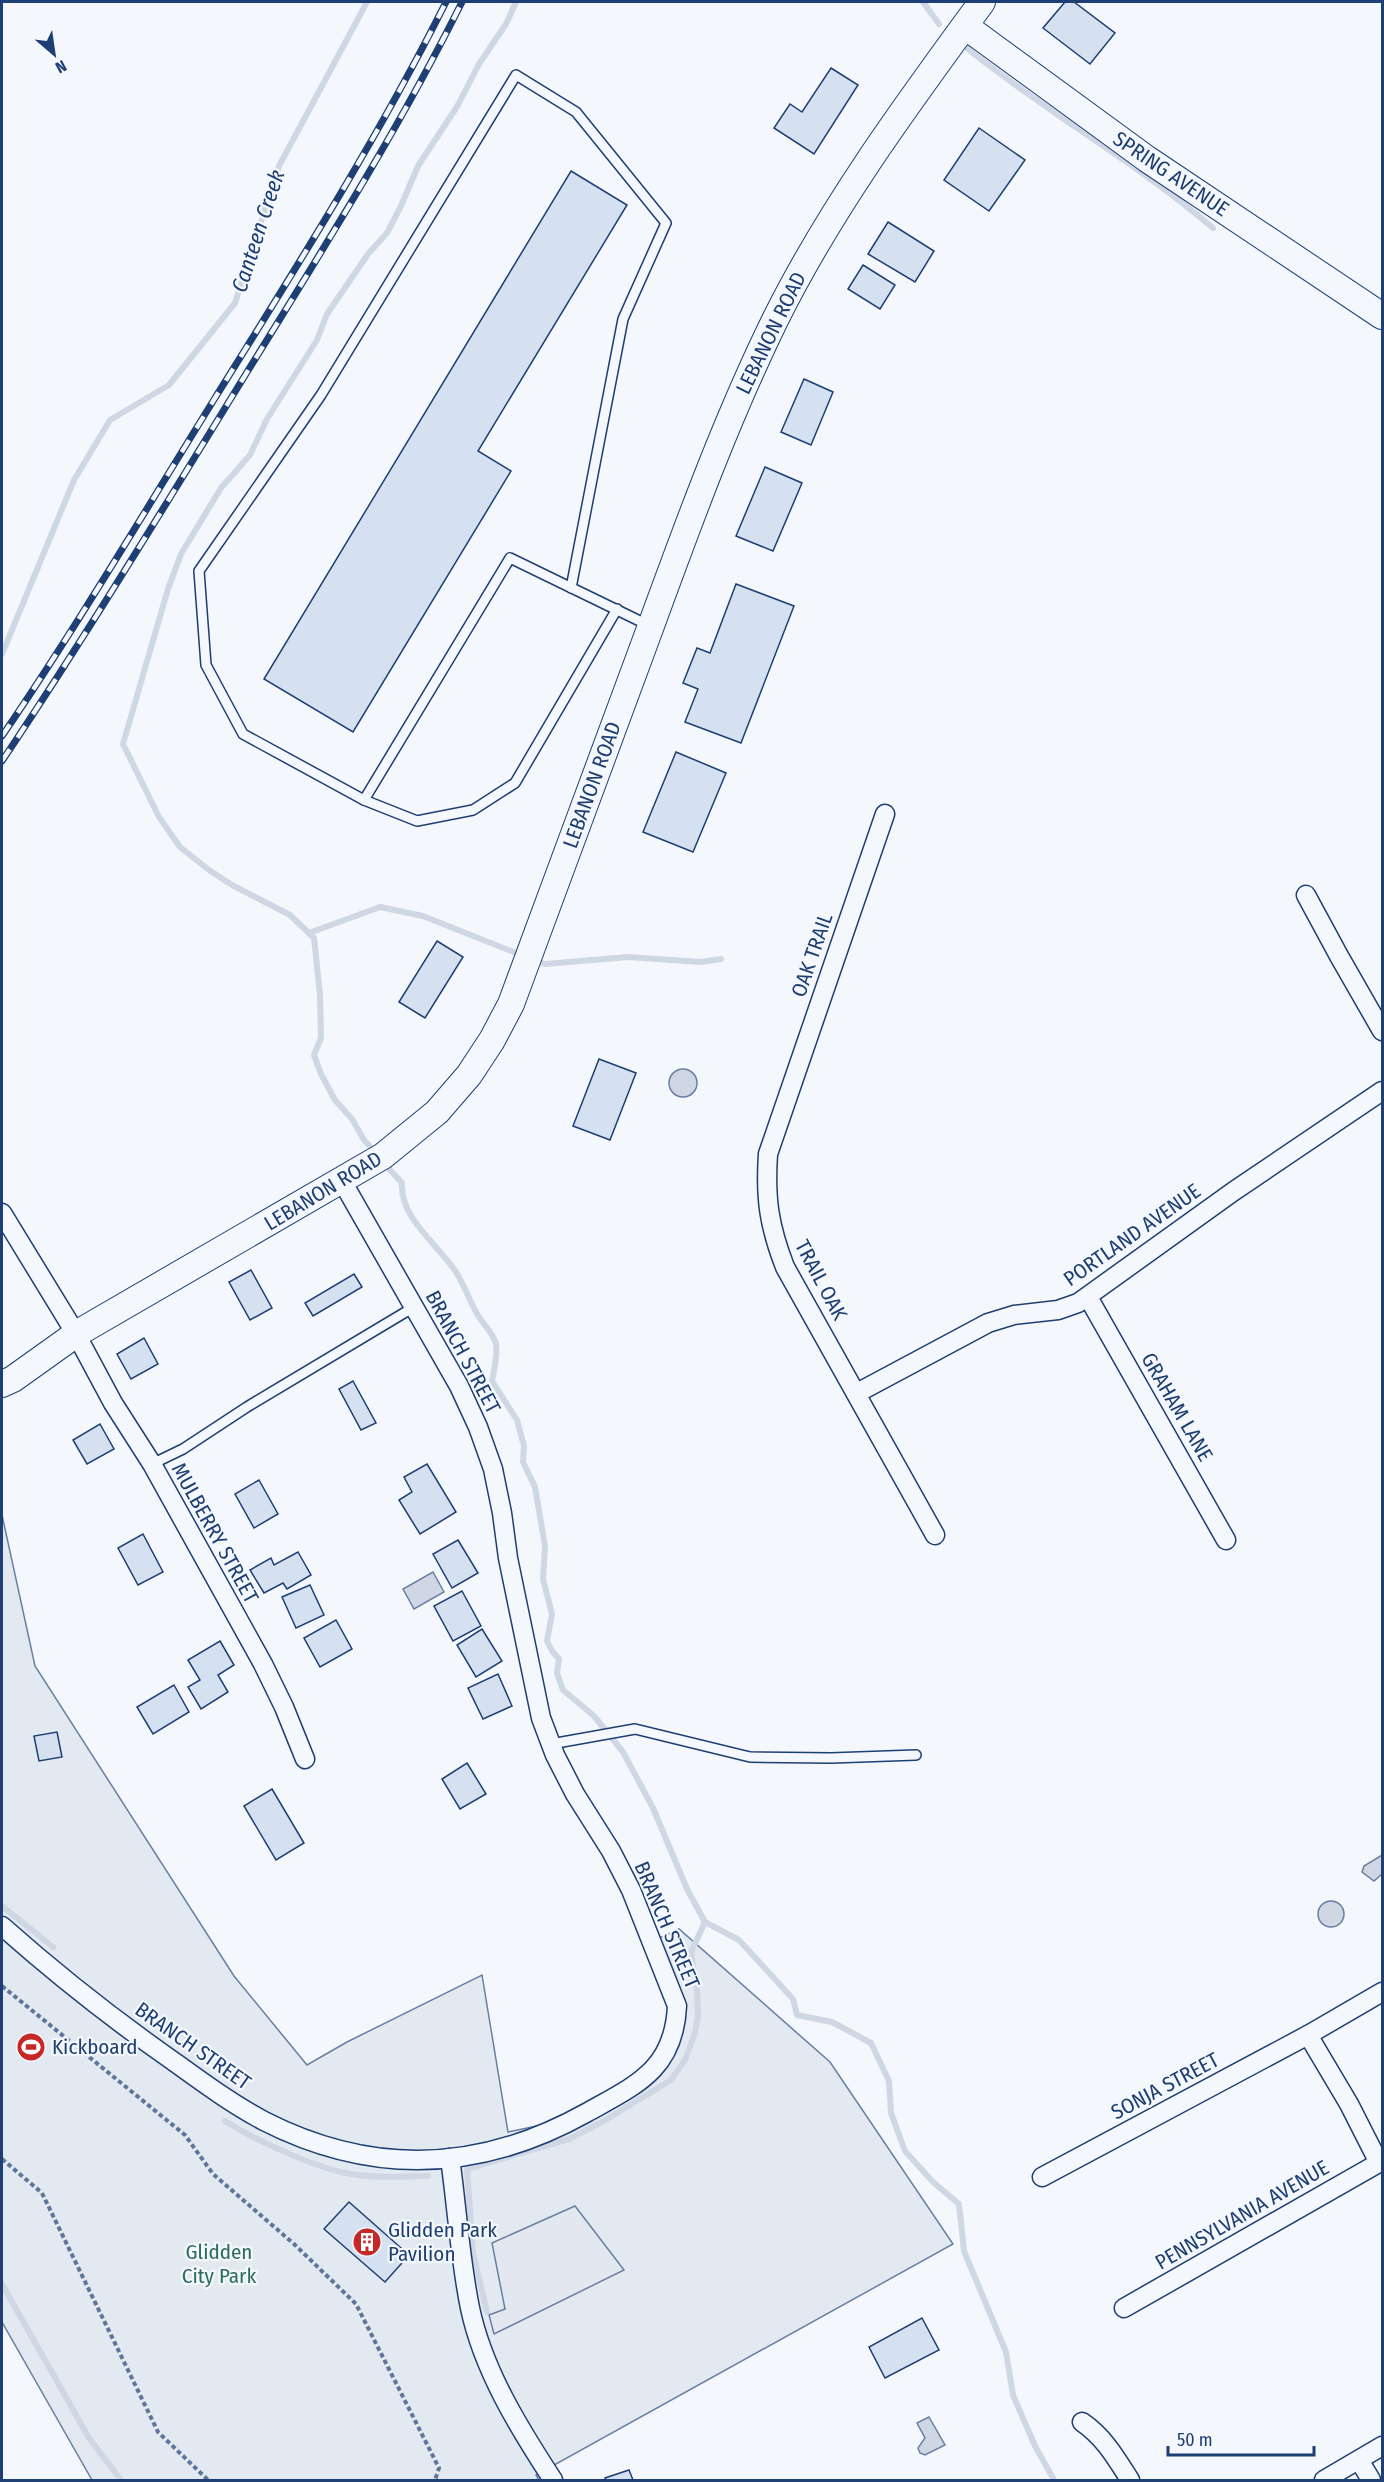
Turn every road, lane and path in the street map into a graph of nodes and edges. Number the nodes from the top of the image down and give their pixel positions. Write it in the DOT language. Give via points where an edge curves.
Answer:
graph roads {
  1 [pos="982,2"];
  2 [pos="964,26"];
  3 [pos="1383,316"];
  4 [pos="572,588"];
  5 [pos="616,609"];
  6 [pos="651,626"];
  7 [pos="364,800"];
  8 [pos="885,814"];
  9 [pos="1306,896"];
  10 [pos="1383,1031"];
  11 [pos="1383,1091"];
  12 [pos="782,1112"];
  13 [pos="342,1181"];
  14 [pos="2,1213"];
  15 [pos="1088,1297"];
  16 [pos="414,1306"];
  17 [pos="76,1334"];
  18 [pos="2,1384"];
  19 [pos="857,1393"];
  20 [pos="152,1464"];
  21 [pos="936,1535"];
  22 [pos="1226,1540"];
  23 [pos="551,1744"];
  24 [pos="916,1755"];
  25 [pos="305,1759"];
  26 [pos="2,1926"];
  27 [pos="2,1986"];
  28 [pos="1383,1992"];
  29 [pos="1308,2035"];
  30 [pos="450,2158"];
  31 [pos="2,2159"];
  32 [pos="1381,2162"];
  33 [pos="1042,2177"];
  34 [pos="1124,2308"];
  35 [pos="1082,2422"];
  36 [pos="1383,2446"];
  37 [pos="1359,2460"];
  38 [pos="208,2481"];
  39 [pos="435,2481"];
  40 [pos="553,2481"];
  41 [pos="1130,2481"];
  42 [pos="1324,2481"];
  43 [pos="1371,2481"];
  1 -- 2 [label="street, LEBANON ROAD"];
  2 -- 3 [label="street, SPRING AVENUE" via="1147,159"];
  2 -- 6 [label="street, LEBANON ROAD" via="854,185 775,319 696,502"];
  4 -- 5 [label="lane"];
  4 -- 7 [label="lane" via="510,558"];
  4 -- 7 [label="lane" via="623,319 666,223 576,112 516,75 321,395 199,571 206,665 243,734"];
  5 -- 6 [label="lane"];
  5 -- 7 [label="lane" via="515,783 473,810 417,821"];
  6 -- 13 [label="street, LEBANON ROAD" via="511,1004 492,1040 437,1112 384,1156"];
  8 -- 12 [label="street, OAK TRAIL"];
  9 -- 10 [label="street"];
  11 -- 15 [label="street, PORTLAND AVENUE" via="1234,1191"];
  12 -- 19 [label="street, TRAIL OAK" via="768,1154 766,1183 772,1234 785,1267"];
  13 -- 16 [label="street, BRANCH STREET"];
  13 -- 17 [label="street, LEBANON ROAD"];
  14 -- 17 [label="street, MULBERRY STREET"];
  15 -- 19 [label="street, PORTLAND AVENUE" via="1058,1310 1014,1315 988,1323"];
  15 -- 22 [label="street, GRAHAM LANE"];
  16 -- 20 [label="lane" via="183,1449"];
  16 -- 23 [label="street, BRANCH STREET" via="459,1386 493,1469 541,1718"];
  17 -- 18 [label="street, LEBANON ROAD"];
  17 -- 20 [label="street, MULBERRY STREET"];
  19 -- 21 [label="street"];
  20 -- 25 [label="street, MULBERRY STREET" via="268,1675"];
  23 -- 24 [label="lane" via="635,1729 750,1757"];
  23 -- 30 [label="street, BRANCH STREET" via="631,1890 676,2006 676,2026 662,2059 648,2075 616,2096 532,2137"];
  26 -- 30 [label="street, BRANCH STREET" via="134,2034 264,2121 303,2138 384,2160"];
  27 -- 39 [label="path" via="184,2135 213,2174 356,2304 439,2468"];
  28 -- 29 [label="street, SONJA STREET"];
  29 -- 32 [label="street"];
  29 -- 33 [label="street, SONJA STREET"];
  30 -- 40 [label="street" via="477,2331 506,2403"];
  31 -- 38 [label="path" via="42,2193 158,2432"];
  32 -- 34 [label="street, PENNSYLVANIA AVENUE"];
  35 -- 41 [label="street" via="1108,2444"];
  36 -- 37 [label="street"];
  37 -- 42 [label="street"];
  37 -- 43 [label="street"];
}
